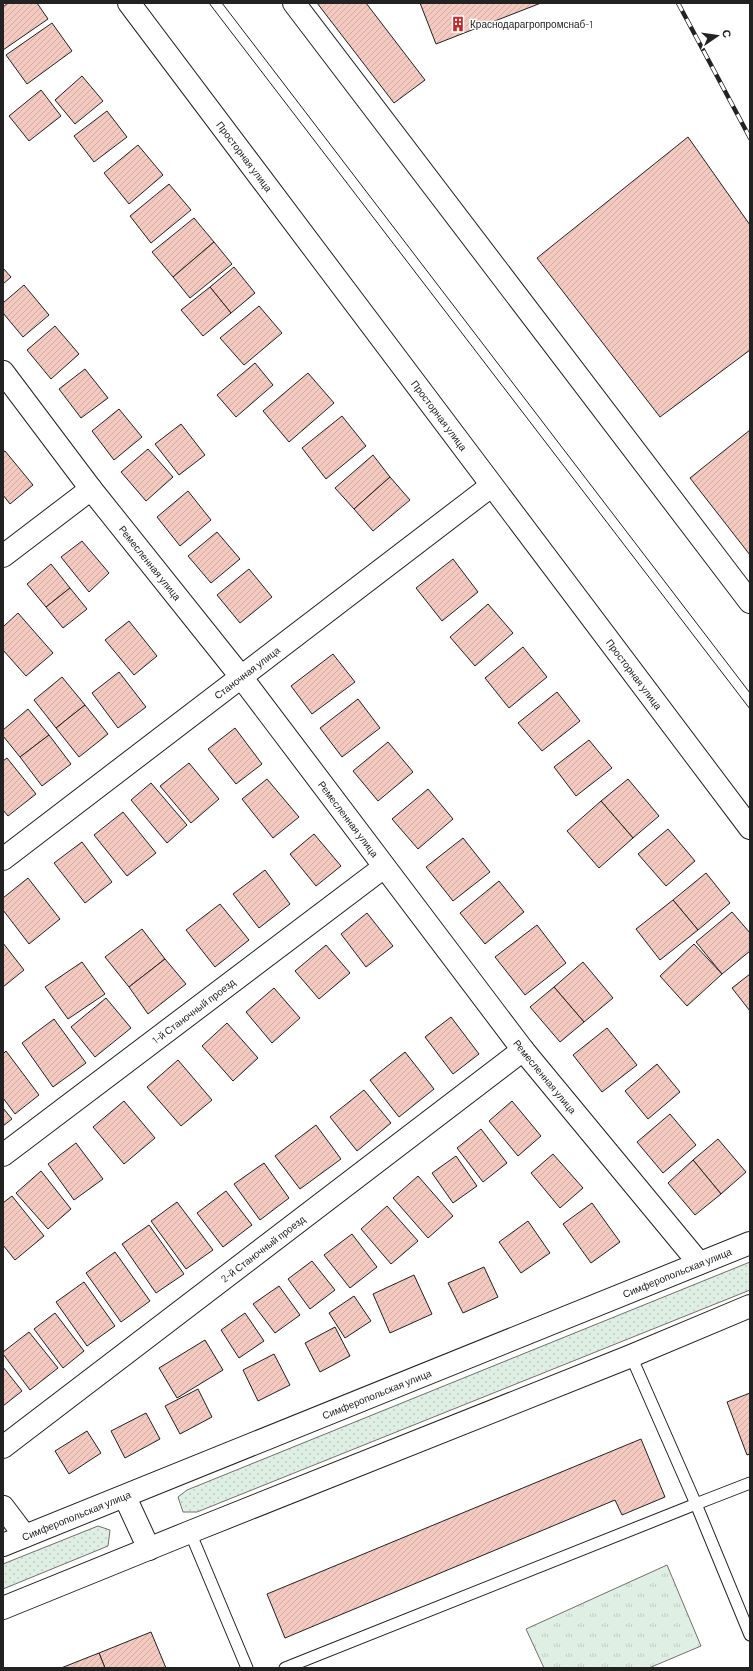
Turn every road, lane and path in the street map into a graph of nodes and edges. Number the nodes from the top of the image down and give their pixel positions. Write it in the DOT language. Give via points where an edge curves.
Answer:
graph roads {
  1 [pos="129,3"];
  2 [pos="294,3"];
  3 [pos="3,372"];
  4 [pos="491,486"];
  5 [pos="91,489"];
  6 [pos="3,556"];
  7 [pos="750,602"];
  8 [pos="242,678"];
  9 [pos="750,828"];
  10 [pos="3,859"];
  11 [pos="384,866"];
  12 [pos="523,1050"];
  13 [pos="3,1155"];
  14 [pos="750,1243"];
  15 [pos="699,1263"];
  16 [pos="750,1306"];
  17 [pos="631,1356"];
  18 [pos="3,1447"];
  19 [pos="750,1483"];
  20 [pos="126,1496"];
  21 [pos="696,1504"];
  22 [pos="3,1507"];
  23 [pos="190,1532"];
  24 [pos="25,1536"];
  25 [pos="3,1545"];
  26 [pos="149,1549"];
  27 [pos="3,1608"];
  28 [pos="750,1635"];
  29 [pos="247,1668"];
  30 [pos="285,1668"];
  1 -- 4 [label="street, Просторная улица"];
  2 -- 7 [label="street"];
  3 -- 5 [label="street, Ремесленная улица"];
  4 -- 8 [label="street, Станочная улица"];
  4 -- 9 [label="street, Просторная улица"];
  5 -- 6 [label="street"];
  5 -- 8 [label="street, Ремесленная улица"];
  8 -- 10 [label="street, Станочная улица"];
  8 -- 11 [label="street, Ремесленная улица"];
  11 -- 12 [label="street, Ремесленная улица"];
  11 -- 13 [label="street, 1-й Станочный проезд"];
  12 -- 15 [label="street, Ремесленная улица"];
  12 -- 18 [label="street, 2-й Станочный проезд"];
  14 -- 15 [label="street, Симферопольская улица"];
  15 -- 20 [label="street, Симферопольская улица"];
  16 -- 17 [label="street"];
  17 -- 21 [label="lane"];
  17 -- 23 [label="street"];
  19 -- 21 [label="lane"];
  20 -- 24 [label="street, Симферопольская улица"];
  20 -- 26 [label="street"];
  21 -- 28 [label="lane"];
  21 -- 30 [label="lane"];
  22 -- 24 [label="street"];
  23 -- 26 [label="street"];
  23 -- 29 [label="lane"];
  24 -- 25 [label="street, Симферопольская улица"];
  26 -- 27 [label="street"];
}
